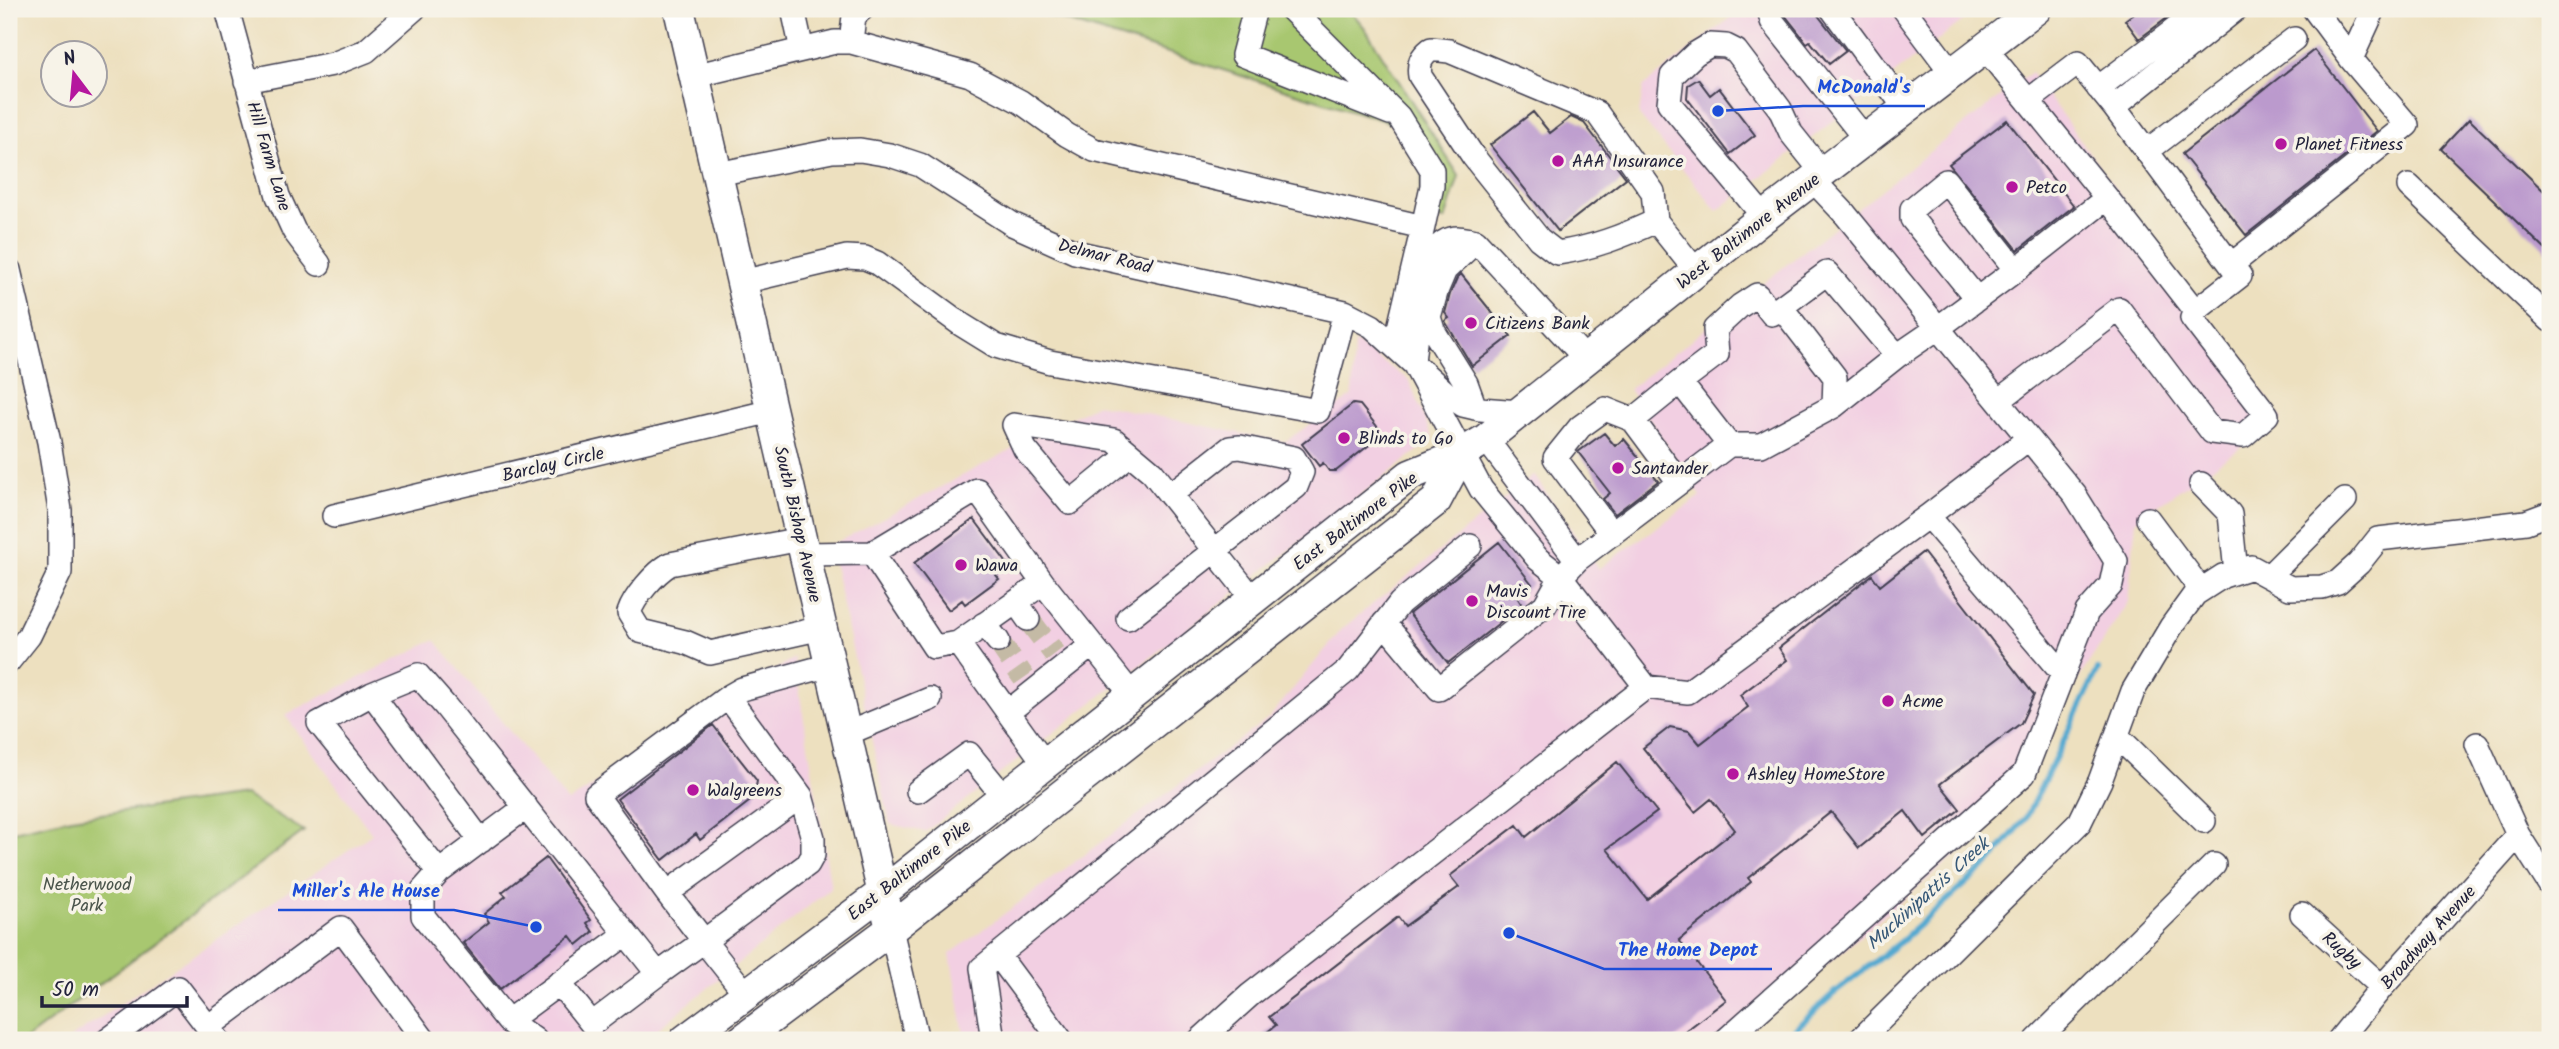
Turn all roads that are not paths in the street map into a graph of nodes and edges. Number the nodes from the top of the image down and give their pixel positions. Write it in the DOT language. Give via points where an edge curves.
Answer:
graph roads {
  1 [pos="227,9"];
  2 [pos="414,9"];
  3 [pos="679,9"];
  4 [pos="793,9"];
  5 [pos="862,9"];
  6 [pos="1255,9"];
  7 [pos="1291,9"];
  8 [pos="1769,9"];
  9 [pos="1832,9"];
  10 [pos="1904,9"];
  11 [pos="2202,9"];
  12 [pos="2236,9"];
  13 [pos="2314,9"];
  14 [pos="2371,9"];
  15 [pos="2019,14"];
  16 [pos="2294,39"];
  17 [pos="851,42"];
  18 [pos="1985,48"];
  19 [pos="802,50"];
  20 [pos="2351,59"];
  21 [pos="1952,73"];
  22 [pos="694,76"];
  23 [pos="246,81"];
  24 [pos="2098,88"];
  25 [pos="2028,101"];
  26 [pos="2114,107"];
  27 [pos="1906,109"];
  28 [pos="1399,117"];
  29 [pos="1866,139"];
  30 [pos="2147,151"];
  31 [pos="716,174"];
  32 [pos="1818,176"];
  33 [pos="2409,186"];
  34 [pos="2107,198"];
  35 [pos="1764,218"];
  36 [pos="1656,222"];
  37 [pos="1423,227"];
  38 [pos="1476,241"];
  39 [pos="318,264"];
  40 [pos="2231,265"];
  41 [pos="9,270"];
  42 [pos="2016,270"];
  43 [pos="1696,271"];
  44 [pos="742,282"];
  45 [pos="1977,299"];
  46 [pos="1781,307"];
  47 [pos="2195,311"];
  48 [pos="1345,312"];
  49 [pos="2550,320"];
  50 [pos="1938,328"];
  51 [pos="1395,345"];
  52 [pos="1897,356"];
  53 [pos="1585,359"];
  54 [pos="1413,362"];
  55 [pos="1680,382"];
  56 [pos="1998,401"];
  57 [pos="1834,406"];
  58 [pos="1475,408"];
  59 [pos="772,411"];
  60 [pos="1520,412"];
  61 [pos="1633,420"];
  62 [pos="2028,439"];
  63 [pos="1728,444"];
  64 [pos="1474,447"];
  65 [pos="1130,454"];
  66 [pos="1679,482"];
  67 [pos="2201,484"];
  68 [pos="1170,495"];
  69 [pos="2345,500"];
  70 [pos="2550,513"];
  71 [pos="334,516"];
  72 [pos="1928,516"];
  73 [pos="2148,519"];
  74 [pos="1612,534"];
  75 [pos="803,546"];
  76 [pos="1470,546"];
  77 [pos="1214,550"];
  78 [pos="872,553"];
  79 [pos="1577,560"];
  80 [pos="2236,572"];
  81 [pos="2269,576"];
  82 [pos="1561,577"];
  83 [pos="1043,583"];
  84 [pos="2201,590"];
  85 [pos="1253,599"];
  86 [pos="1128,618"];
  87 [pos="1384,623"];
  88 [pos="822,628"];
  89 [pos="1212,632"];
  90 [pos="958,643"];
  91 [pos="1092,645"];
  92 [pos="1234,659"];
  93 [pos="9,662"];
  94 [pos="830,666"];
  95 [pos="2063,674"];
  96 [pos="1646,687"];
  97 [pos="372,694"];
  98 [pos="1132,695"];
  99 [pos="728,698"];
  100 [pos="930,699"];
  101 [pos="1008,712"];
  102 [pos="846,734"];
  103 [pos="2117,736"];
  104 [pos="2477,744"];
  105 [pos="1045,764"];
  106 [pos="918,791"];
  107 [pos="801,796"];
  108 [pos="1004,797"];
  109 [pos="526,807"];
  110 [pos="2204,821"];
  111 [pos="2518,835"];
  112 [pos="481,841"];
  113 [pos="2214,865"];
  114 [pos="439,872"];
  115 [pos="2550,885"];
  116 [pos="667,893"];
  117 [pos="882,893"];
  118 [pos="2302,914"];
  119 [pos="891,929"];
  120 [pos="626,934"];
  121 [pos="704,941"];
  122 [pos="998,955"];
  123 [pos="658,974"];
  124 [pos="559,983"];
  125 [pos="2382,987"];
  126 [pos="746,994"];
  127 [pos="508,1021"];
  128 [pos="213,1033"];
  129 [pos="108,1040"];
  130 [pos="424,1040"];
  131 [pos="535,1040"];
  132 [pos="685,1040"];
  133 [pos="742,1040"];
  134 [pos="917,1040"];
  135 [pos="993,1040"];
  136 [pos="1061,1040"];
  137 [pos="1200,1040"];
  138 [pos="1726,1040"];
  139 [pos="1860,1040"];
  140 [pos="2037,1040"];
  141 [pos="2339,1040"];
  1 -- 23 [label="street, Hill Farm Lane"];
  2 -- 23 [label="street, Hill Farm Lane" via="366,51 333,64"];
  3 -- 22 [label="main road, South Bishop Avenue"];
  4 -- 19 [label="street"];
  5 -- 17 [label="street" via="854,16"];
  6 -- 28 [label="street" via="1243,55"];
  7 -- 28 [label="street"];
  8 -- 29 [label="street" via="1772,21"];
  9 -- 27 [label="street"];
  10 -- 21 [label="street"];
  11 -- 24 [label="street"];
  12 -- 26 [label="street"];
  13 -- 20 [label="street"];
  14 -- 20 [label="street"];
  15 -- 18 [label="main road, West Baltimore Avenue"];
  16 -- 30 [label="street"];
  17 -- 19 [label="street"];
  17 -- 37 [label="street" via="970,75 1094,150"];
  18 -- 21 [label="main road, West Baltimore Avenue"];
  18 -- 25 [label="street"];
  19 -- 22 [label="street"];
  20 -- 40 [label="street" via="2407,125"];
  21 -- 27 [label="main road, West Baltimore Avenue"];
  22 -- 31 [label="main road, South Bishop Avenue"];
  23 -- 39 [label="street, Hill Farm Lane" via="278,196 294,231"];
  24 -- 25 [label="street" via="2078,63"];
  24 -- 26 [label="street"];
  25 -- 34 [label="street"];
  26 -- 30 [label="street"];
  27 -- 29 [label="main road, West Baltimore Avenue"];
  28 -- 37 [label="street" via="1432,170"];
  29 -- 32 [label="main road, West Baltimore Avenue"];
  30 -- 40 [label="street"];
  31 -- 44 [label="main road, South Bishop Avenue"];
  31 -- 48 [label="street, Delmar Road" via="832,151 890,155 920,165 1012,223 1075,252"];
  32 -- 35 [label="main road, West Baltimore Avenue"];
  32 -- 35 [label="street" via="1780,109 1736,51 1710,45 1695,54 1672,76 1669,103"];
  32 -- 50 [label="street"];
  33 -- 49 [label="street"];
  34 -- 42 [label="street"];
  34 -- 47 [label="street"];
  35 -- 43 [label="main road, West Baltimore Avenue"];
  36 -- 36 [label="street" via="1653,192 1597,113 1449,51 1431,49 1422,56 1420,76 1473,156 1539,239 1557,253 1616,239"];
  36 -- 43 [label="street"];
  37 -- 51 [label="street"];
  38 -- 53 [label="street"];
  38 -- 54 [label="street" via="1458,237 1442,243 1432,255"];
  38 -- 58 [label="street" via="1446,270 1429,317"];
  40 -- 47 [label="street" via="2240,276"];
  41 -- 93 [label="street" via="60,510 60,572 29,636"];
  42 -- 45 [label="street"];
  42 -- 45 [label="street" via="1946,181 1912,209 1912,219"];
  43 -- 53 [label="main road, West Baltimore Avenue"];
  44 -- 48 [label="street" via="847,257 865,258 996,345 1050,362 1318,411"];
  44 -- 59 [label="main road, South Bishop Avenue"];
  45 -- 50 [label="street"];
  46 -- 52 [label="street" via="1827,273"];
  46 -- 55 [label="street" via="1772,314 1757,295 1740,306 1715,330 1717,354"];
  46 -- 57 [label="street" via="1836,377"];
  47 -- 56 [label="street" via="2192,318 2267,415 2243,436 2212,432 2119,309"];
  48 -- 51 [label="street, Delmar Road"];
  50 -- 52 [label="street"];
  50 -- 56 [label="street"];
  51 -- 54 [label="street, Delmar Road"];
  52 -- 57 [label="street"];
  53 -- 60 [label="main road, West Baltimore Avenue"];
  54 -- 58 [label="street, Delmar Road" via="1447,394"];
  54 -- 64 [label="street, Delmar Road"];
  55 -- 61 [label="street"];
  55 -- 63 [label="street"];
  56 -- 62 [label="street"];
  57 -- 63 [label="street" via="1761,444"];
  58 -- 60 [label="street, Delmar Road"];
  59 -- 71 [label="street, Barclay Circle"];
  59 -- 75 [label="main road, South Bishop Avenue"];
  60 -- 64 [label="main road, West Baltimore Avenue"];
  61 -- 66 [label="street"];
  61 -- 74 [label="street" via="1605,409 1580,427 1555,458"];
  62 -- 72 [label="street"];
  62 -- 95 [label="street" via="2075,495 2116,561 2111,585 2087,612"];
  63 -- 66 [label="street"];
  64 -- 79 [label="street"];
  64 -- 82 [label="street" via="1481,489 1538,559"];
  64 -- 85 [label="main road, East Baltimore Pike" via="1410,475"];
  64 -- 92 [label="main road, East Baltimore Pike" via="1436,501"];
  65 -- 65 [label="street" via="1114,440 1014,425 1026,449 1070,503"];
  65 -- 68 [label="street"];
  66 -- 74 [label="street"];
  67 -- 80 [label="street" via="2230,514"];
  68 -- 77 [label="street"];
  68 -- 77 [label="street" via="1230,448 1294,458 1302,472 1296,487"];
  69 -- 81 [label="street"];
  70 -- 81 [label="street" via="2526,522 2378,539 2338,582 2322,587 2290,588"];
  72 -- 95 [label="street"];
  72 -- 96 [label="street" via="1688,692"];
  73 -- 84 [label="street"];
  74 -- 79 [label="street"];
  75 -- 78 [label="street"];
  75 -- 88 [label="main road, South Bishop Avenue"];
  75 -- 88 [label="street" via="670,564 629,613 640,631 710,653"];
  76 -- 87 [label="street" via="1400,603"];
  77 -- 85 [label="street"];
  77 -- 86 [label="street"];
  78 -- 83 [label="street" via="977,489"];
  78 -- 90 [label="street" via="934,647"];
  79 -- 82 [label="street"];
  80 -- 81 [label="street" via="2251,567"];
  80 -- 84 [label="street"];
  82 -- 87 [label="street" via="1545,605 1439,690"];
  82 -- 96 [label="street"];
  83 -- 90 [label="street" via="1022,611 991,633"];
  83 -- 91 [label="street"];
  84 -- 103 [label="street" via="2171,627 2133,691"];
  85 -- 89 [label="main road, East Baltimore Pike"];
  87 -- 122 [label="street" via="1348,670"];
  88 -- 94 [label="main road, South Bishop Avenue"];
  89 -- 92 [label="main road"];
  89 -- 98 [label="main road, East Baltimore Pike"];
  90 -- 101 [label="street"];
  91 -- 98 [label="street"];
  91 -- 101 [label="street" via="1059,661 1029,684"];
  92 -- 119 [label="main road, East Baltimore Pike"];
  94 -- 99 [label="street" via="742,689"];
  94 -- 102 [label="main road, South Bishop Avenue"];
  95 -- 138 [label="street" via="2024,774"];
  96 -- 137 [label="street" via="1250,995"];
  97 -- 109 [label="street" via="418,675"];
  97 -- 112 [label="street"];
  97 -- 114 [label="street" via="319,723"];
  98 -- 105 [label="main road, East Baltimore Pike"];
  99 -- 107 [label="street"];
  99 -- 116 [label="street" via="596,795"];
  100 -- 102 [label="street"];
  101 -- 105 [label="street"];
  102 -- 117 [label="main road, South Bishop Avenue"];
  103 -- 110 [label="street"];
  103 -- 139 [label="street" via="2080,822"];
  104 -- 111 [label="street"];
  105 -- 108 [label="main road, East Baltimore Pike"];
  106 -- 108 [label="street" via="969,754"];
  107 -- 116 [label="street"];
  107 -- 121 [label="street" via="813,838 808,864"];
  108 -- 117 [label="main road, East Baltimore Pike"];
  109 -- 112 [label="street"];
  109 -- 120 [label="street"];
  111 -- 115 [label="street"];
  111 -- 125 [label="street, Broadway Avenue"];
  112 -- 114 [label="street"];
  113 -- 140 [label="street"];
  114 -- 127 [label="street" via="423,890 423,916"];
  116 -- 121 [label="street"];
  117 -- 119 [label="main road, South Bishop Avenue"];
  117 -- 126 [label="main road, East Baltimore Pike"];
  118 -- 125 [label="street, Rugby"];
  119 -- 133 [label="main road, East Baltimore Pike"];
  119 -- 134 [label="street, South Bishop Avenue"];
  120 -- 123 [label="street"];
  120 -- 124 [label="street"];
  121 -- 123 [label="street"];
  121 -- 126 [label="street"];
  122 -- 135 [label="street" via="982,968"];
  122 -- 136 [label="street"];
  123 -- 124 [label="street" via="592,1024"];
  124 -- 127 [label="street"];
  125 -- 141 [label="street, Broadway Avenue"];
  126 -- 132 [label="main road, East Baltimore Pike"];
  127 -- 131 [label="street"];
  128 -- 129 [label="street" via="178,988"];
  128 -- 130 [label="street" via="341,928"];
}
